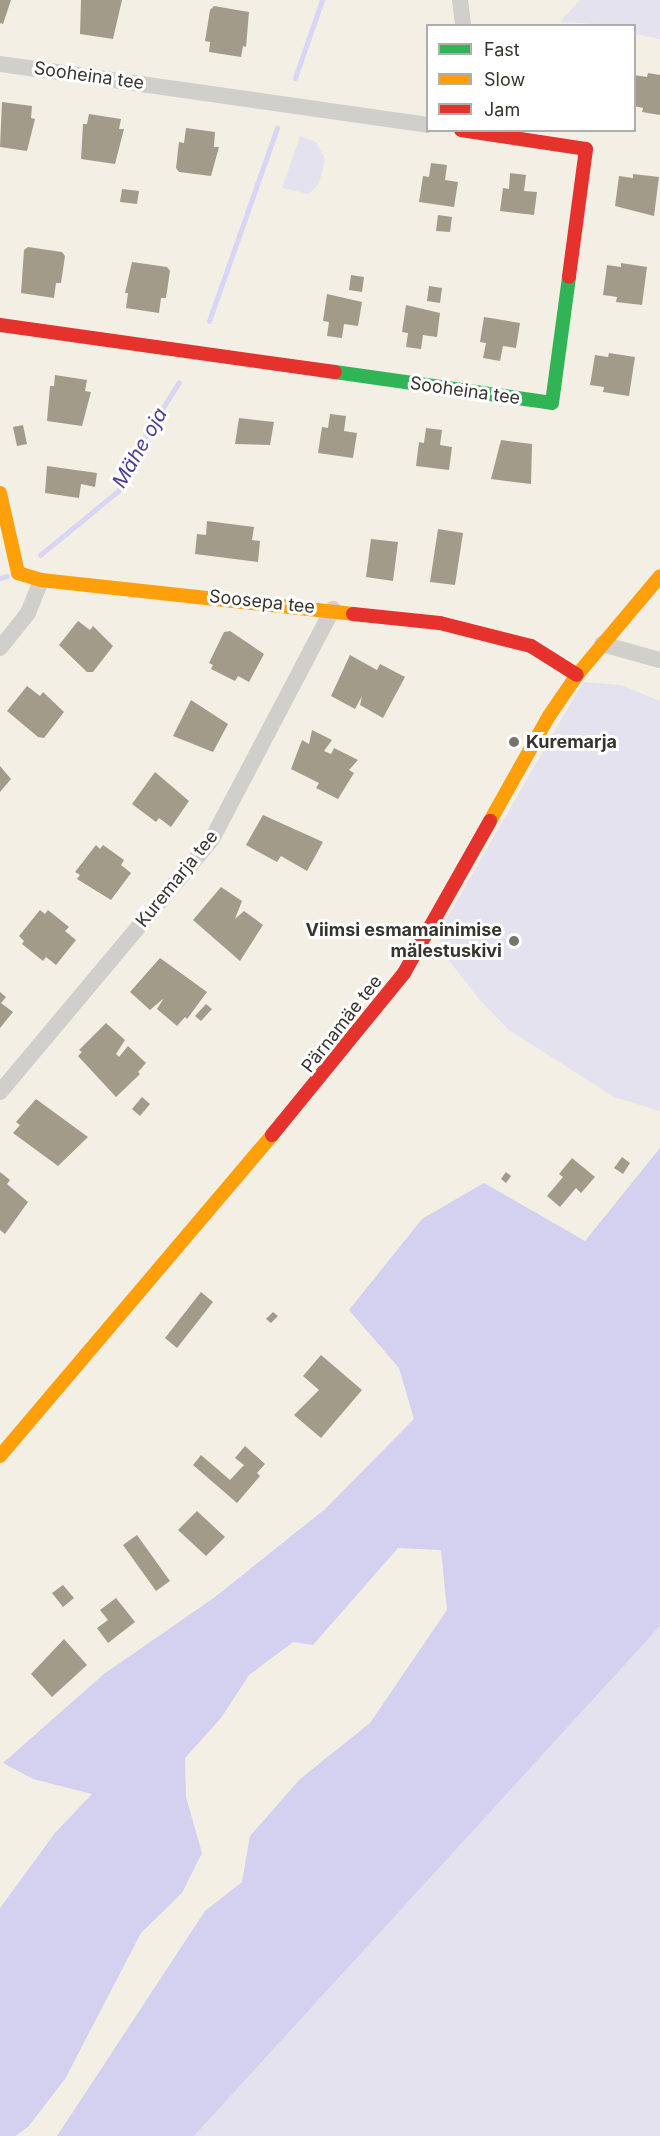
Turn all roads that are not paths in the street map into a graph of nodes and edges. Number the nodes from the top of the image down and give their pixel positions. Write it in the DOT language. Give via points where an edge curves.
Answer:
graph roads {
  1 [pos="460,0"];
  2 [pos="463,24"];
  3 [pos="0,64"];
  4 [pos="426,125"];
  5 [pos="476,132"];
  6 [pos="0,325"];
  7 [pos="0,492"];
  8 [pos="660,576"];
  9 [pos="41,580"];
  10 [pos="333,609"];
  11 [pos="602,644"];
  12 [pos="0,648"];
  13 [pos="660,660"];
  14 [pos="577,675"];
  15 [pos="0,1092"];
  16 [pos="0,1456"];
  1 -- 2 [label="street"];
  3 -- 4 [label="street, Sooheina tee"];
  5 -- 6 [label="street, Sooheina tee" via="586,149 552,403"];
  7 -- 9 [label="street, Soosepa tee" via="18,573"];
  8 -- 11 [label="street, Pärnamäe tee"];
  9 -- 10 [label="street, Soosepa tee"];
  9 -- 12 [label="street" via="28,613"];
  10 -- 14 [label="street, Soosepa tee" via="440,623 504,637 531,646"];
  10 -- 15 [label="street, Kuremarja tee" via="212,839"];
  11 -- 13 [label="street"];
  11 -- 14 [label="street, Pärnamäe tee"];
  14 -- 16 [label="street, Pärnamäe tee" via="515,771 404,973 372,1017"];
}
